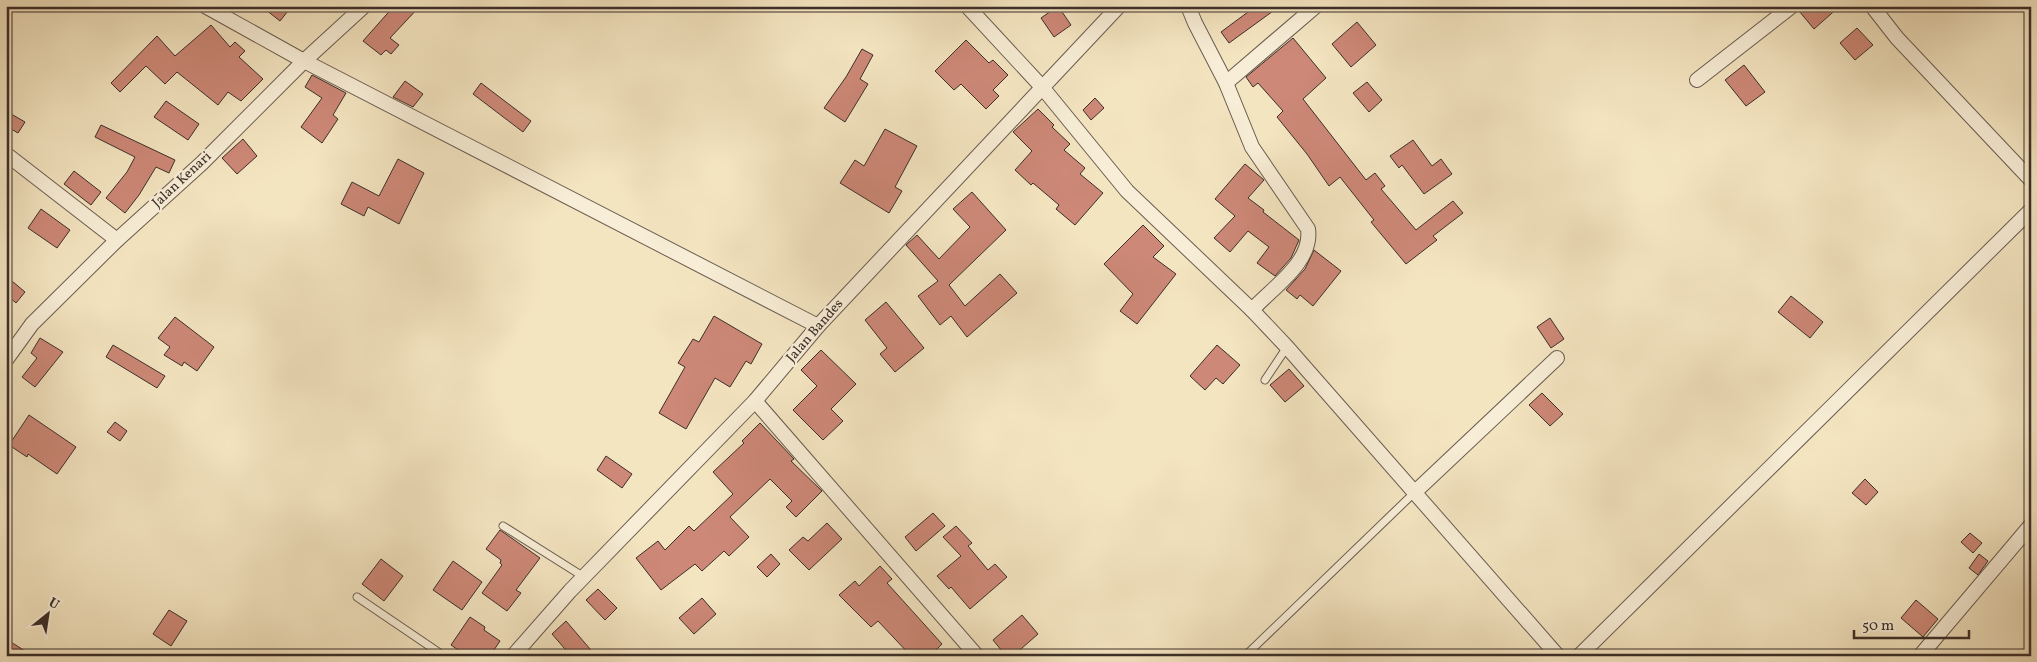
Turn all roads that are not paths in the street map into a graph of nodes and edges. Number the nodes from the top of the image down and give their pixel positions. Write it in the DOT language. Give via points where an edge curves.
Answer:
graph roads {
  1 [pos="205,6"];
  2 [pos="364,6"];
  3 [pos="966,6"];
  4 [pos="1119,6"];
  5 [pos="1188,6"];
  6 [pos="1316,6"];
  7 [pos="1792,6"];
  8 [pos="1872,6"];
  9 [pos="225,11"];
  10 [pos="304,61"];
  11 [pos="1697,80"];
  12 [pos="1226,83"];
  13 [pos="1042,87"];
  14 [pos="6,154"];
  15 [pos="2031,180"];
  16 [pos="2031,210"];
  17 [pos="117,240"];
  18 [pos="1252,310"];
  19 [pos="818,326"];
  20 [pos="1287,347"];
  21 [pos="1557,358"];
  22 [pos="6,360"];
  23 [pos="1265,380"];
  24 [pos="755,401"];
  25 [pos="1415,492"];
  26 [pos="2031,525"];
  27 [pos="503,526"];
  28 [pos="584,577"];
  29 [pos="357,597"];
  30 [pos="444,656"];
  31 [pos="513,656"];
  32 [pos="977,656"];
  33 [pos="1245,656"];
  34 [pos="1558,656"];
  35 [pos="1579,656"];
  36 [pos="1920,656"];
  1 -- 9 [label="street"];
  2 -- 10 [label="street, Jalan Kenari"];
  3 -- 13 [label="street"];
  4 -- 13 [label="street, Jalan Bandes"];
  5 -- 12 [label="street"];
  6 -- 12 [label="street"];
  7 -- 11 [label="street"];
  8 -- 15 [label="street" via="1897,38"];
  9 -- 10 [label="street"];
  10 -- 17 [label="street, Jalan Kenari"];
  10 -- 19 [label="street"];
  12 -- 18 [label="street" via="1252,147 1306,224 1309,235 1305,252 1296,267"];
  13 -- 18 [label="street" via="1127,192"];
  13 -- 19 [label="street, Jalan Bandes"];
  14 -- 17 [label="street"];
  16 -- 35 [label="street"];
  17 -- 22 [label="street, Jalan Kenari" via="32,324"];
  18 -- 20 [label="street"];
  19 -- 24 [label="street, Jalan Bandes"];
  20 -- 23 [label="lane"];
  20 -- 25 [label="street"];
  21 -- 25 [label="street"];
  24 -- 28 [label="street, Jalan Bandes"];
  24 -- 32 [label="street"];
  25 -- 33 [label="lane"];
  25 -- 34 [label="street"];
  26 -- 36 [label="street"];
  27 -- 28 [label="lane"];
  28 -- 31 [label="street, Jalan Bandes"];
  29 -- 30 [label="lane"];
}
